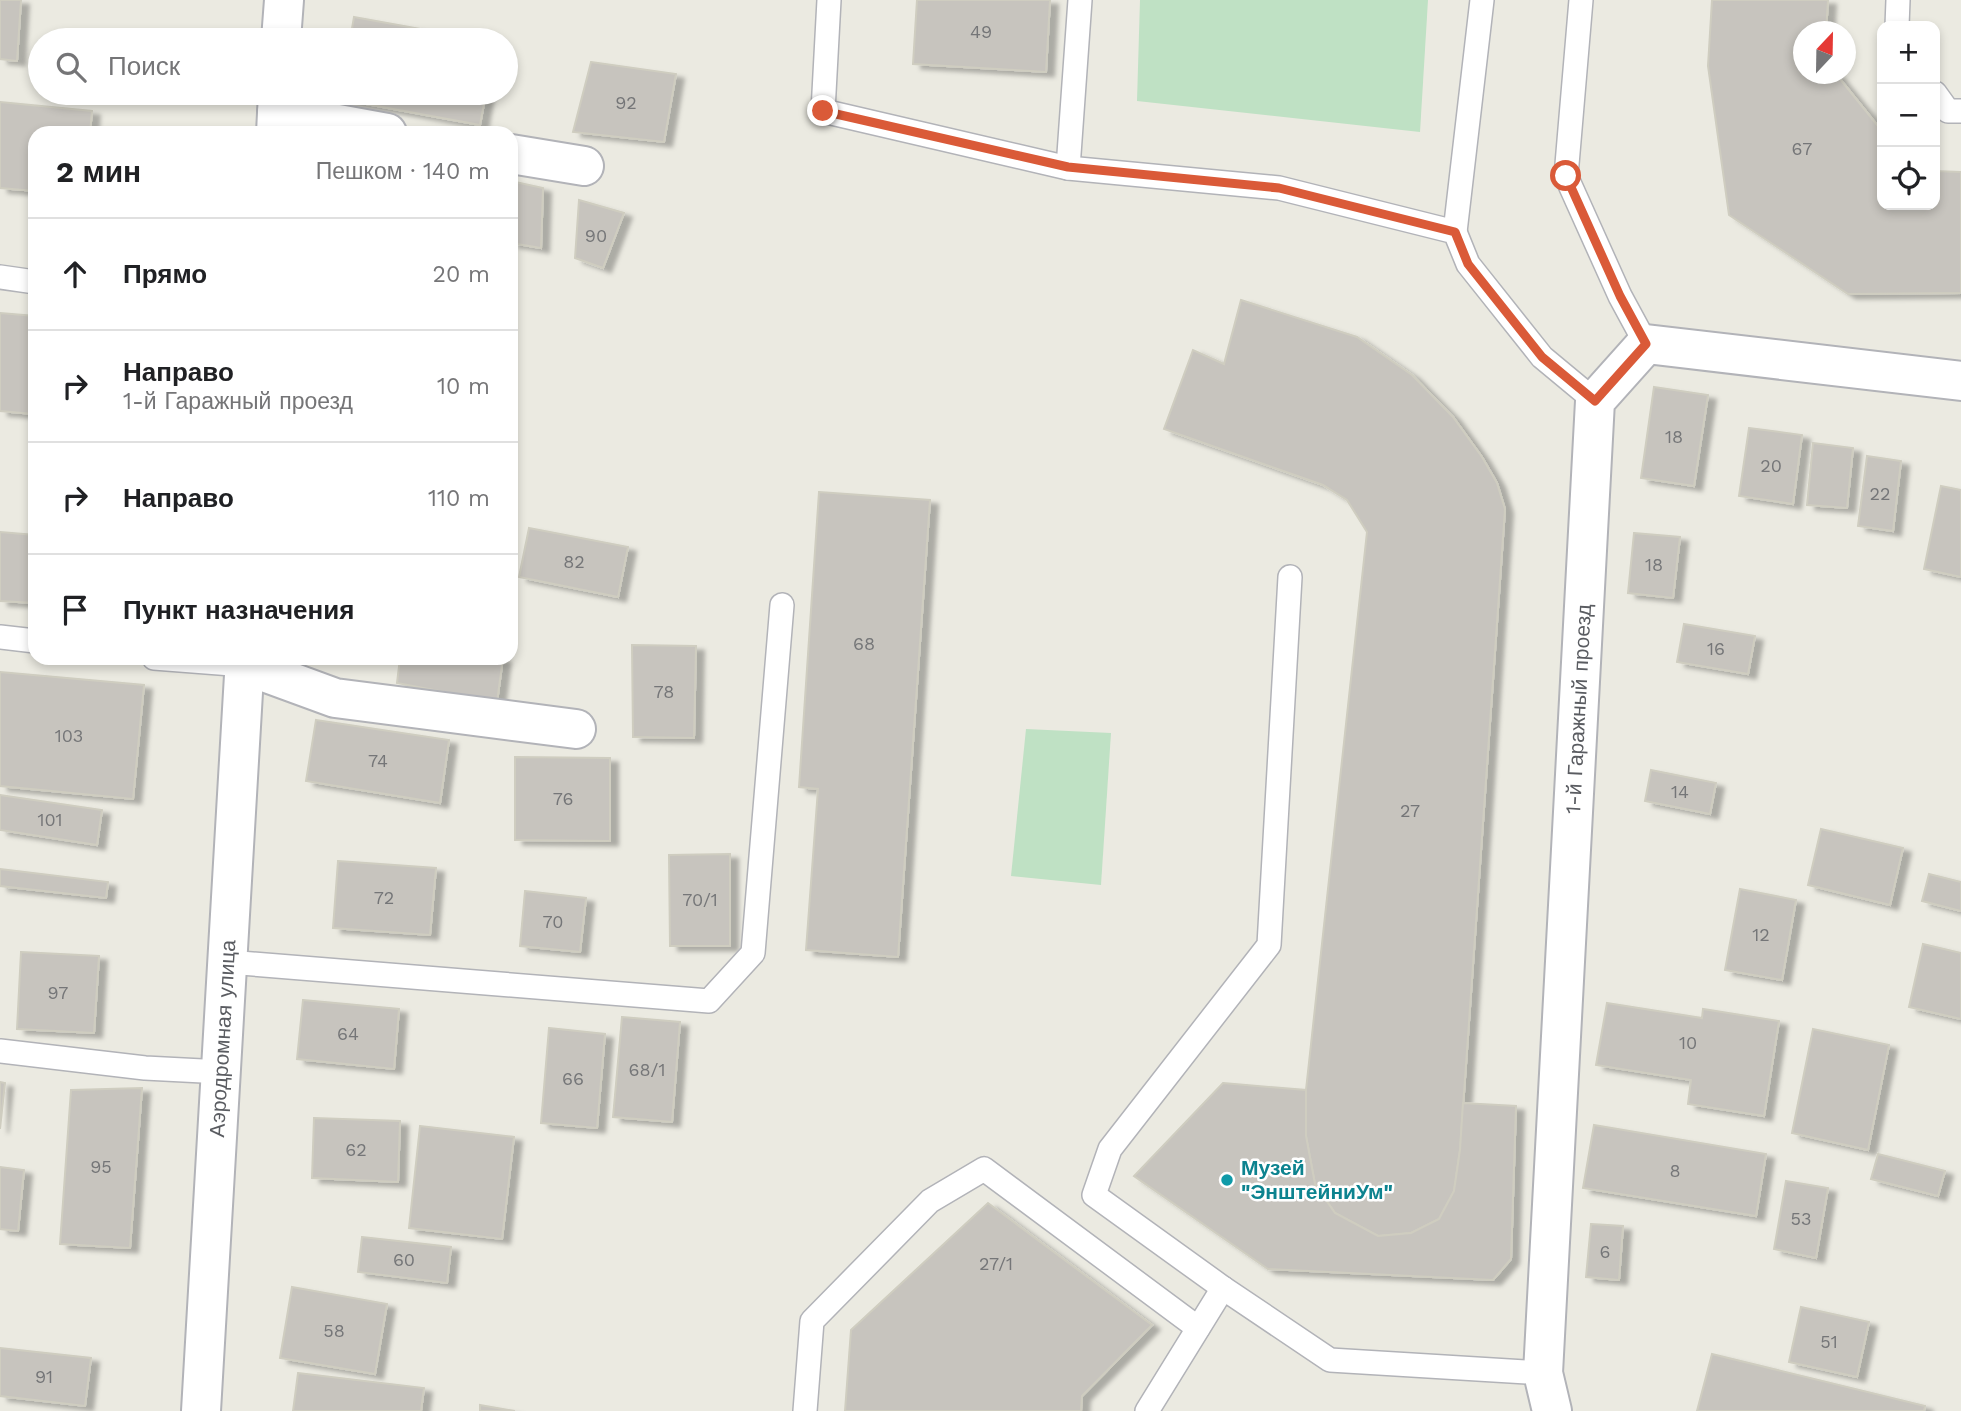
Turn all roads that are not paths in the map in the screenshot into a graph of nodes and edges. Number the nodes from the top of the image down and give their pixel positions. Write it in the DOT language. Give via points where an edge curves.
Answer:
graph roads {
  1 [pos="284,0"];
  2 [pos="829,0"];
  3 [pos="1080,0"];
  4 [pos="1482,0"];
  5 [pos="1581,0"];
  6 [pos="1898,0"];
  7 [pos="1897,21"];
  8 [pos="282,28"];
  9 [pos="1940,100"];
  10 [pos="1961,111"];
  11 [pos="277,113"];
  12 [pos="348,126"];
  13 [pos="518,155"];
  14 [pos="584,166"];
  15 [pos="1068,167"];
  16 [pos="1455,232"];
  17 [pos="0,277"];
  18 [pos="28,281"];
  19 [pos="1646,344"];
  20 [pos="1961,381"];
  21 [pos="1595,401"];
  22 [pos="1290,578"];
  23 [pos="782,605"];
  24 [pos="0,637"];
  25 [pos="28,641"];
  26 [pos="245,665"];
  27 [pos="252,665"];
  28 [pos="576,729"];
  29 [pos="228,962"];
  30 [pos="0,1051"];
  31 [pos="222,1072"];
  32 [pos="1223,1288"];
  33 [pos="1198,1328"];
  34 [pos="1543,1373"];
  35 [pos="201,1411"];
  36 [pos="805,1411"];
  37 [pos="1147,1411"];
  38 [pos="1552,1411"];
  1 -- 8 [label="street"];
  2 -- 15 [label="lane" via="823,111"];
  3 -- 15 [label="lane"];
  4 -- 16 [label="lane"];
  5 -- 19 [label="lane" via="1566,176"];
  6 -- 7 [label="lane"];
  9 -- 10 [label="lane" via="1948,111"];
  11 -- 12 [label="street"];
  13 -- 14 [label="street"];
  15 -- 16 [label="lane" via="1279,188"];
  16 -- 21 [label="lane" via="1468,264 1542,357"];
  17 -- 18 [label="lane"];
  19 -- 20 [label="street"];
  19 -- 21 [label="street"];
  21 -- 34 [label="street, 1-й Гаражный проезд"];
  22 -- 32 [label="lane" via="1269,945 1110,1149 1094,1195"];
  23 -- 29 [label="lane" via="752,953 709,1001"];
  24 -- 25 [label="lane"];
  26 -- 29 [label="street, Аэродромная улица"];
  27 -- 28 [label="street" via="335,698"];
  29 -- 31 [label="street, Аэродромная улица"];
  30 -- 31 [label="lane"];
  31 -- 35 [label="street, Аэродромная улица"];
  32 -- 33 [label="lane"];
  32 -- 34 [label="lane" via="1330,1360"];
  33 -- 36 [label="lane" via="984,1169 930,1201 812,1321"];
  33 -- 37 [label="lane"];
  34 -- 38 [label="street, 1-й Гаражный проезд"];
}
